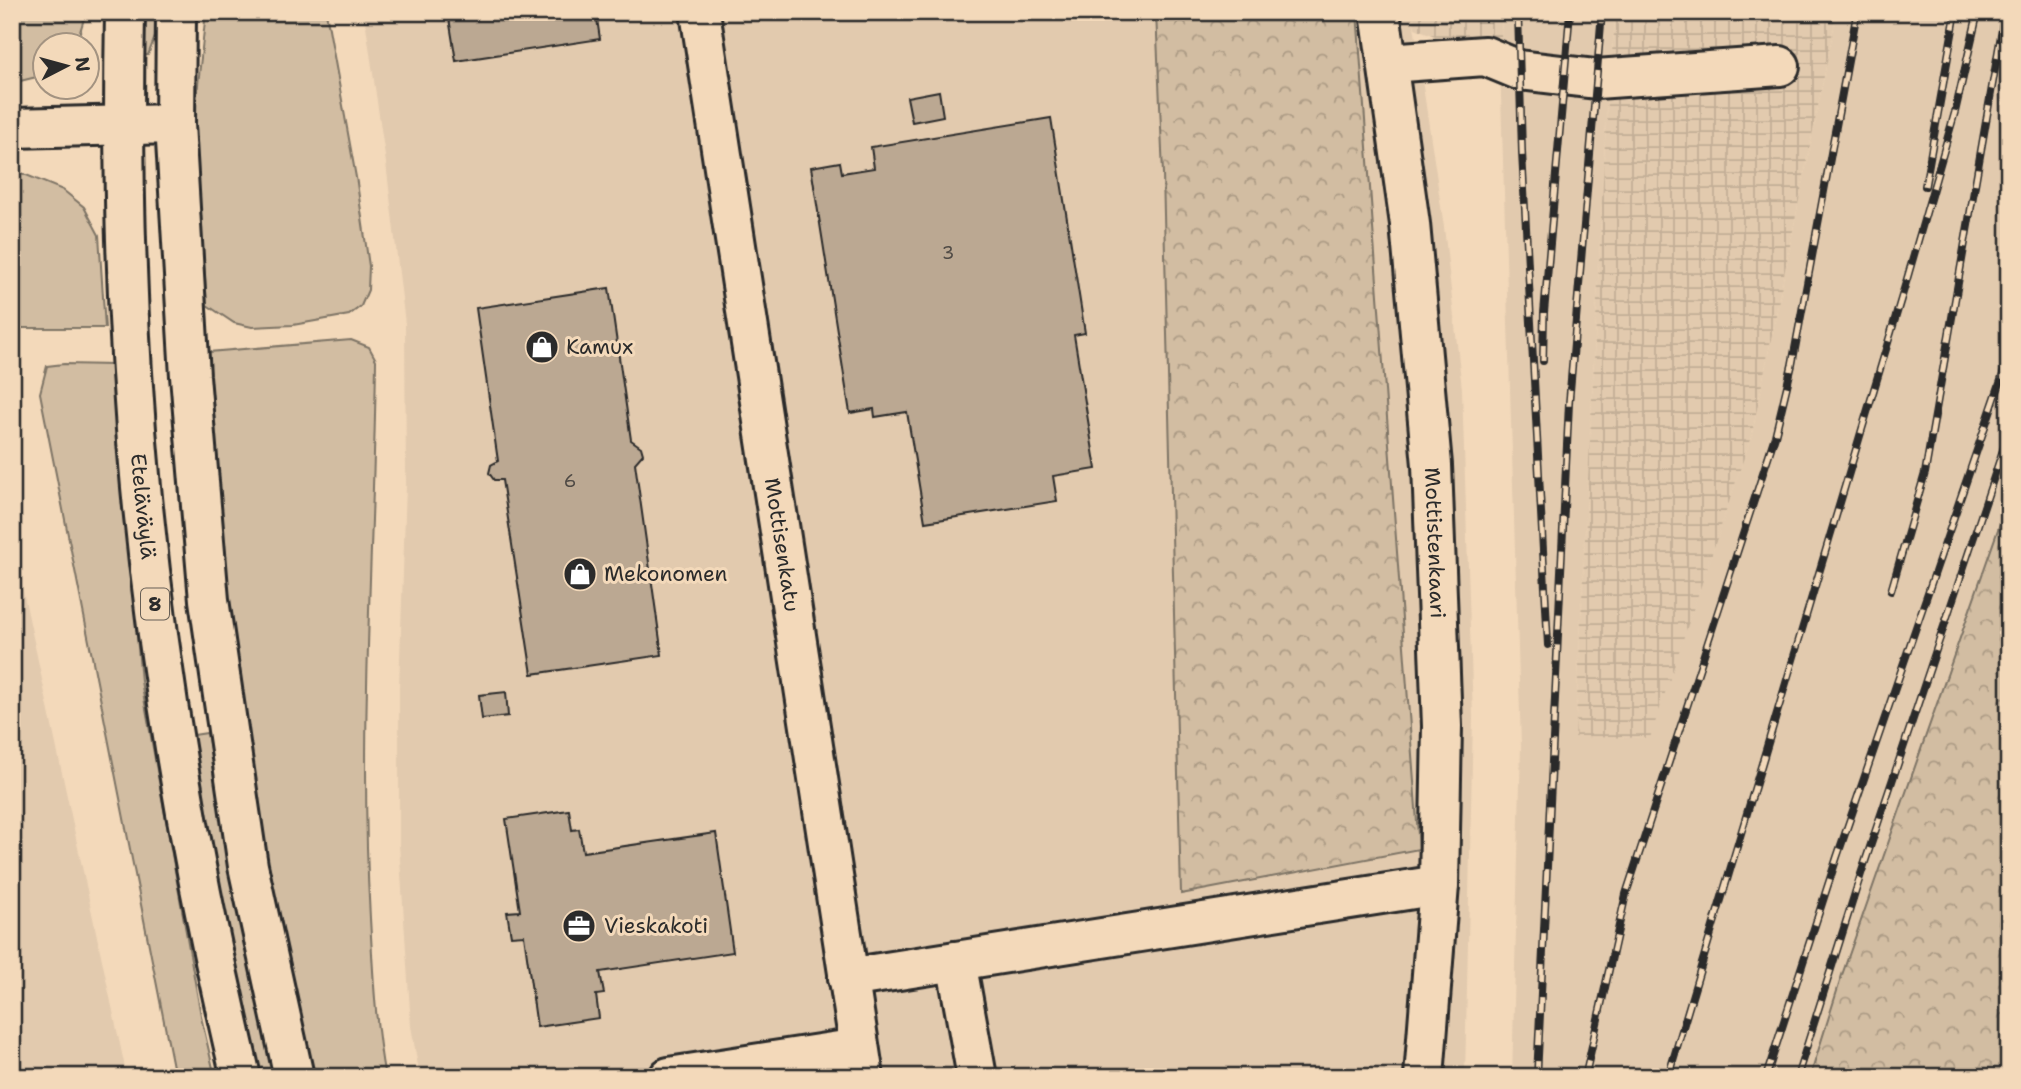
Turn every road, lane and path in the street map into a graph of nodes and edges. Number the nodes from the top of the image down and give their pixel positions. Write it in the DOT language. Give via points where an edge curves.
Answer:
graph roads {
  1 [pos="125,12"];
  2 [pos="176,12"];
  3 [pos="699,12"];
  4 [pos="1380,12"];
  5 [pos="1388,62"];
  6 [pos="1780,66"];
  7 [pos="175,124"];
  8 [pos="123,125"];
  9 [pos="12,128"];
  10 [pos="1439,885"];
  11 [pos="956,961"];
  12 [pos="848,978"];
  13 [pos="861,1062"];
  14 [pos="241,1077"];
  15 [pos="295,1077"];
  16 [pos="669,1077"];
  17 [pos="977,1077"];
  18 [pos="1424,1077"];
  1 -- 8 [label="main road, Eteläväylä / 8"];
  2 -- 7 [label="main road"];
  3 -- 12 [label="main road, Mottisenkatu"];
  4 -- 5 [label="main road, Mottistenkaari"];
  5 -- 6 [label="main road" via="1485,56 1519,70 1596,79"];
  5 -- 10 [label="main road, Mottistenkaari" via="1410,224 1432,464 1442,726"];
  7 -- 8 [label="main road"];
  7 -- 15 [label="main road" via="209,600 248,866"];
  8 -- 9 [label="main road"];
  8 -- 14 [label="main road, Eteläväylä / 8" via="141,486 158,627 197,869"];
  10 -- 11 [label="main road"];
  10 -- 18 [label="main road, Mottistenkaari"];
  11 -- 12 [label="main road"];
  11 -- 17 [label="main road"];
  12 -- 13 [label="main road, Mottisenkatu"];
  13 -- 16 [label="main road"];
}
